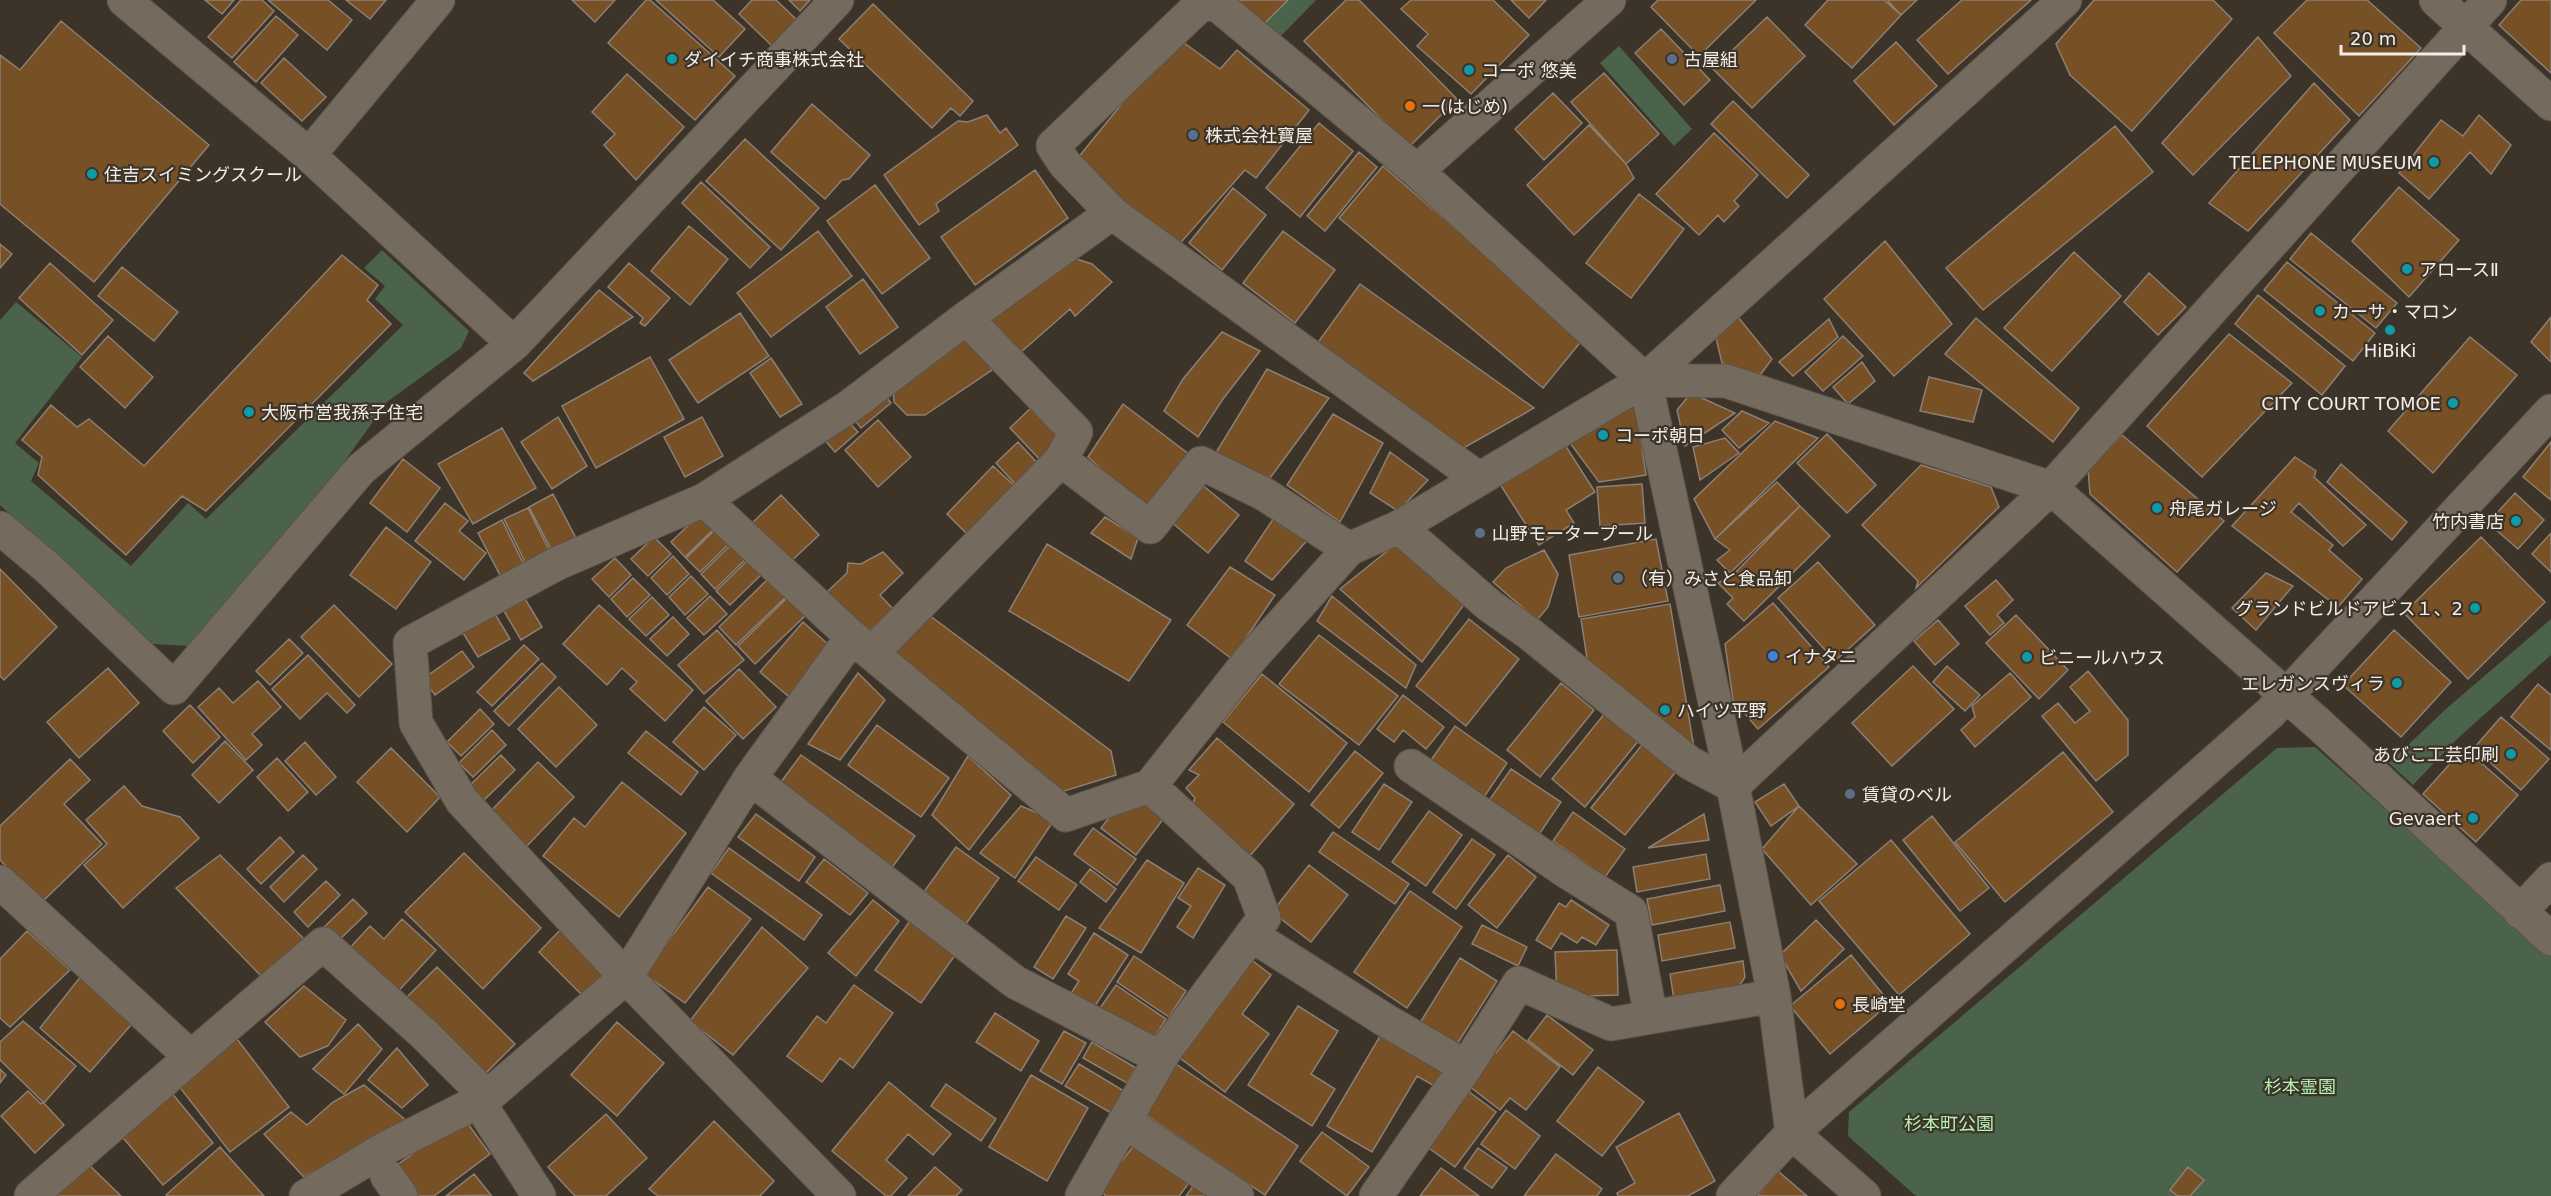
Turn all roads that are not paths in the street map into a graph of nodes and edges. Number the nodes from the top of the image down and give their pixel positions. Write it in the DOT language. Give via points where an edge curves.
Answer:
graph roads {
  1 [pos="124,0"];
  2 [pos="438,0"];
  3 [pos="837,0"];
  4 [pos="1609,0"];
  5 [pos="2065,0"];
  6 [pos="2436,0"];
  7 [pos="2490,0"];
  8 [pos="1214,1"];
  9 [pos="2466,27"];
  10 [pos="2551,104"];
  11 [pos="309,155"];
  12 [pos="1417,171"];
  13 [pos="1112,213"];
  14 [pos="966,318"];
  15 [pos="514,344"];
  16 [pos="1644,380"];
  17 [pos="2551,411"];
  18 [pos="1061,460"];
  19 [pos="1478,478"];
  20 [pos="2051,488"];
  21 [pos="704,500"];
  22 [pos="1399,527"];
  23 [pos="0,528"];
  24 [pos="1349,549"];
  25 [pos="862,645"];
  26 [pos="2287,696"];
  27 [pos="1410,766"];
  28 [pos="750,778"];
  29 [pos="1150,786"];
  30 [pos="1733,786"];
  31 [pos="2551,879"];
  32 [pos="5,896"];
  33 [pos="2520,912"];
  34 [pos="1251,935"];
  35 [pos="2551,939"];
  36 [pos="626,977"];
  37 [pos="1774,996"];
  38 [pos="1651,1017"];
  39 [pos="191,1057"];
  40 [pos="1161,1058"];
  41 [pos="1466,1067"];
  42 [pos="482,1099"];
  43 [pos="1125,1122"];
  44 [pos="1792,1133"];
  45 [pos="31,1196"];
  46 [pos="306,1196"];
  47 [pos="539,1196"];
  48 [pos="839,1196"];
  49 [pos="1082,1196"];
  50 [pos="1237,1196"];
  51 [pos="1376,1196"];
  52 [pos="1733,1196"];
  53 [pos="1864,1196"];
  1 -- 11 [label="street"];
  2 -- 11 [label="street"];
  3 -- 15 [label="street"];
  4 -- 12 [label="street"];
  5 -- 16 [label="street"];
  6 -- 9 [label="street"];
  7 -- 9 [label="street"];
  8 -- 12 [label="street"];
  8 -- 13 [label="street" via="1198,6 1053,146"];
  9 -- 10 [label="street"];
  9 -- 20 [label="street"];
  11 -- 15 [label="street"];
  12 -- 16 [label="street"];
  13 -- 14 [label="street"];
  13 -- 19 [label="street"];
  14 -- 18 [label="street" via="1076,432"];
  14 -- 21 [label="street" via="850,406"];
  15 -- 23 [label="street" via="361,469 174,688"];
  16 -- 19 [label="street"];
  16 -- 20 [label="street" via="1726,381"];
  16 -- 30 [label="street"];
  17 -- 26 [label="street"];
  18 -- 24 [label="street" via="1150,527 1201,463 1264,494"];
  18 -- 25 [label="street"];
  19 -- 22 [label="street"];
  20 -- 26 [label="street"];
  20 -- 30 [label="street"];
  21 -- 25 [label="street"];
  21 -- 36 [label="street" via="556,564 410,643 416,723 462,801"];
  22 -- 24 [label="street"];
  22 -- 30 [label="street" via="1483,600 1690,763"];
  24 -- 29 [label="street" via="1252,657"];
  25 -- 28 [label="street"];
  25 -- 29 [label="street" via="1066,814"];
  26 -- 33 [label="street"];
  26 -- 44 [label="street"];
  27 -- 38 [label="street" via="1632,912"];
  28 -- 36 [label="street"];
  28 -- 40 [label="street" via="1015,982"];
  29 -- 34 [label="street" via="1249,877 1264,918"];
  30 -- 37 [label="street"];
  31 -- 33 [label="street"];
  32 -- 39 [label="street"];
  33 -- 35 [label="street"];
  34 -- 40 [label="street"];
  34 -- 41 [label="street"];
  36 -- 42 [label="street"];
  36 -- 48 [label="street"];
  37 -- 38 [label="street"];
  37 -- 44 [label="street"];
  38 -- 41 [label="street" via="1611,1024 1519,983"];
  39 -- 42 [label="street" via="323,944 423,1033"];
  39 -- 45 [label="street"];
  40 -- 43 [label="street"];
  41 -- 51 [label="street"];
  42 -- 46 [label="street" via="386,1148"];
  42 -- 47 [label="street"];
  43 -- 49 [label="street"];
  43 -- 50 [label="street"];
  44 -- 52 [label="street"];
  44 -- 53 [label="street"];
}
